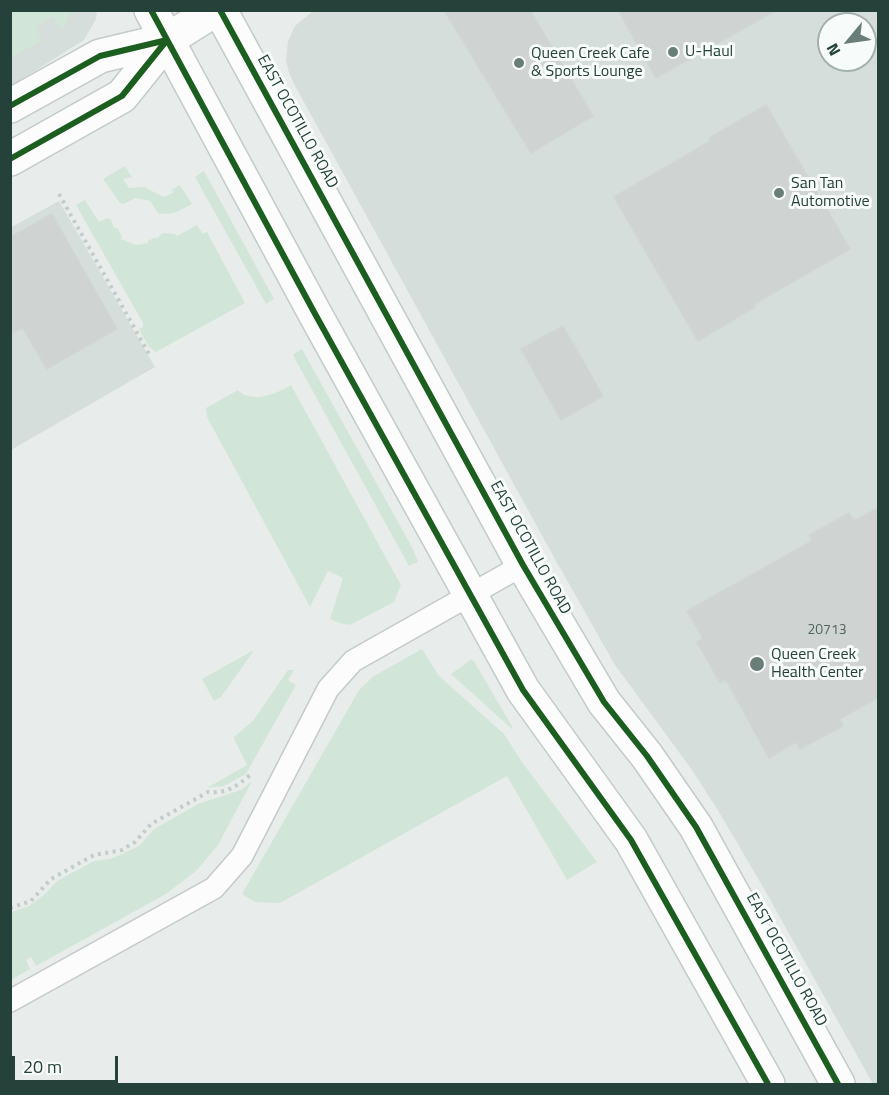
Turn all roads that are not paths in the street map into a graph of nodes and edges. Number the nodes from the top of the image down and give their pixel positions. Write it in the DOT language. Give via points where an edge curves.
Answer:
graph roads {
  1 [pos="151,10"];
  2 [pos="215,10"];
  3 [pos="220,10"];
  4 [pos="167,40"];
  5 [pos="10,106"];
  6 [pos="10,159"];
  7 [pos="523,566"];
  8 [pos="471,595"];
  9 [pos="10,1001"];
  10 [pos="768,1084"];
  11 [pos="838,1084"];
  1 -- 4 [label="main road"];
  2 -- 4 [label="main road"];
  3 -- 7 [label="main road, EAST OCOTILLO ROAD"];
  4 -- 5 [label="main road" via="100,56"];
  4 -- 6 [label="main road" via="122,96"];
  4 -- 8 [label="main road"];
  7 -- 8 [label="lane"];
  7 -- 11 [label="main road, EAST OCOTILLO ROAD" via="604,702 696,827"];
  8 -- 9 [label="lane" via="353,661 328,689 242,856 214,888"];
  8 -- 10 [label="main road" via="523,690 631,840"];
}
